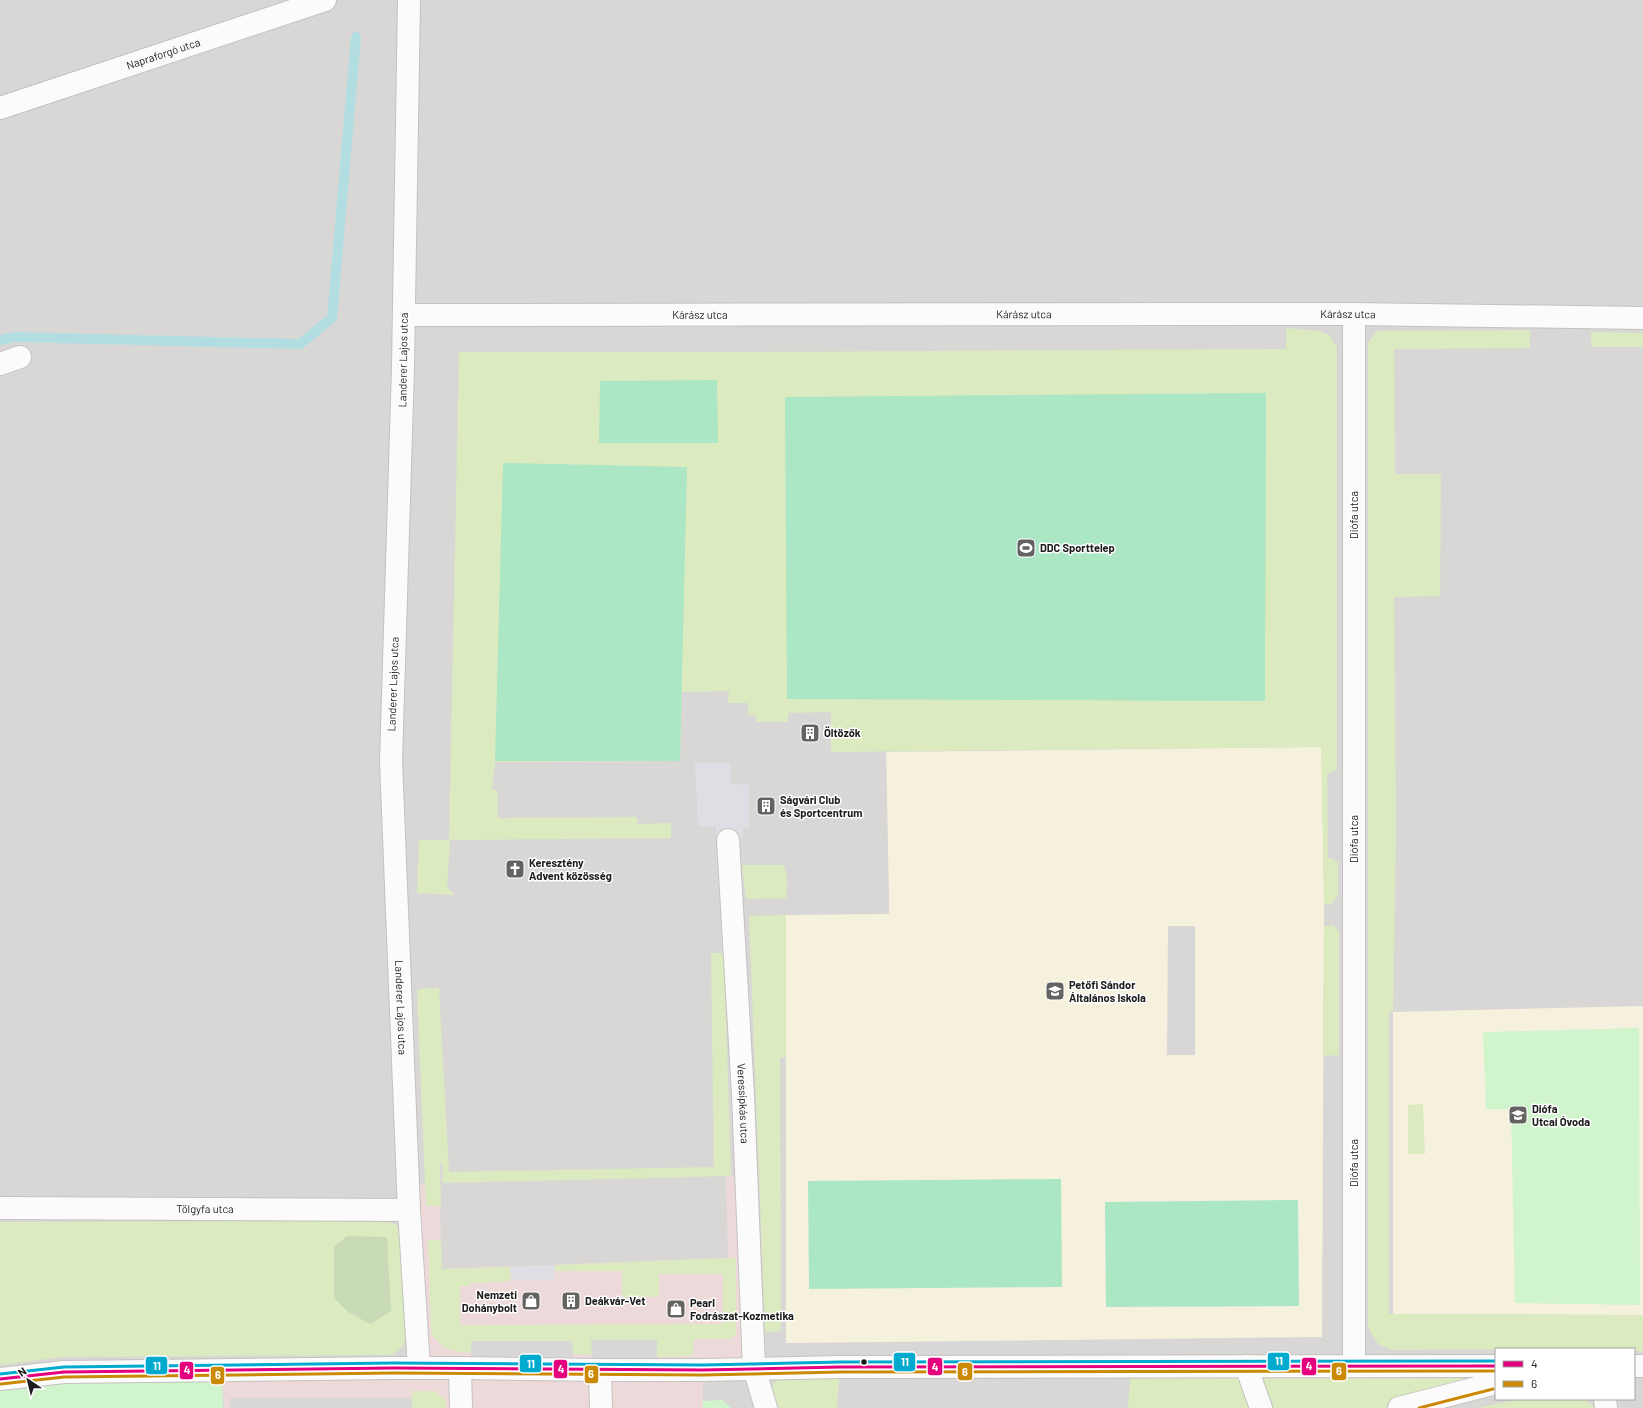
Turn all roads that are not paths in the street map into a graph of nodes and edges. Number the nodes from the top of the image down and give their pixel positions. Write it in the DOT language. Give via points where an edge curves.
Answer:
graph roads {
  1 [pos="326,0"];
  2 [pos="409,0"];
  3 [pos="0,108"];
  4 [pos="1354,314"];
  5 [pos="404,315"];
  6 [pos="1643,318"];
  7 [pos="728,840"];
  8 [pos="0,1208"];
  9 [pos="409,1210"];
  10 [pos="1354,1365"];
  11 [pos="1246,1366"];
  12 [pos="1495,1366"];
  13 [pos="419,1368"];
  14 [pos="460,1368"];
  15 [pos="754,1368"];
  16 [pos="600,1370"];
  17 [pos="0,1379"];
  18 [pos="1495,1384"];
  19 [pos="461,1408"];
  20 [pos="601,1408"];
  21 [pos="766,1408"];
  22 [pos="1261,1408"];
  23 [pos="1399,1408"];
  1 -- 3 [label="street, Napraforgó utca"];
  2 -- 5 [label="street, Landerer Lajos utca"];
  4 -- 5 [label="street, Kárász utca"];
  4 -- 6 [label="street, Kárász utca"];
  4 -- 10 [label="street, Diófa utca"];
  5 -- 9 [label="street, Landerer Lajos utca" via="391,761"];
  7 -- 15 [label="street, Veressipkás utca" via="743,1095"];
  8 -- 9 [label="street, Tölgyfa utca"];
  9 -- 13 [label="street, Landerer Lajos utca"];
  10 -- 11 [label="street"];
  10 -- 12 [label="street"];
  11 -- 15 [label="street"];
  11 -- 22 [label="street"];
  13 -- 14 [label="street"];
  13 -- 17 [label="street" via="64,1372"];
  14 -- 16 [label="street"];
  14 -- 19 [label="street"];
  15 -- 16 [label="street"];
  15 -- 21 [label="street, Veressipkás utca"];
  16 -- 20 [label="street"];
  18 -- 23 [label="street"];
}
